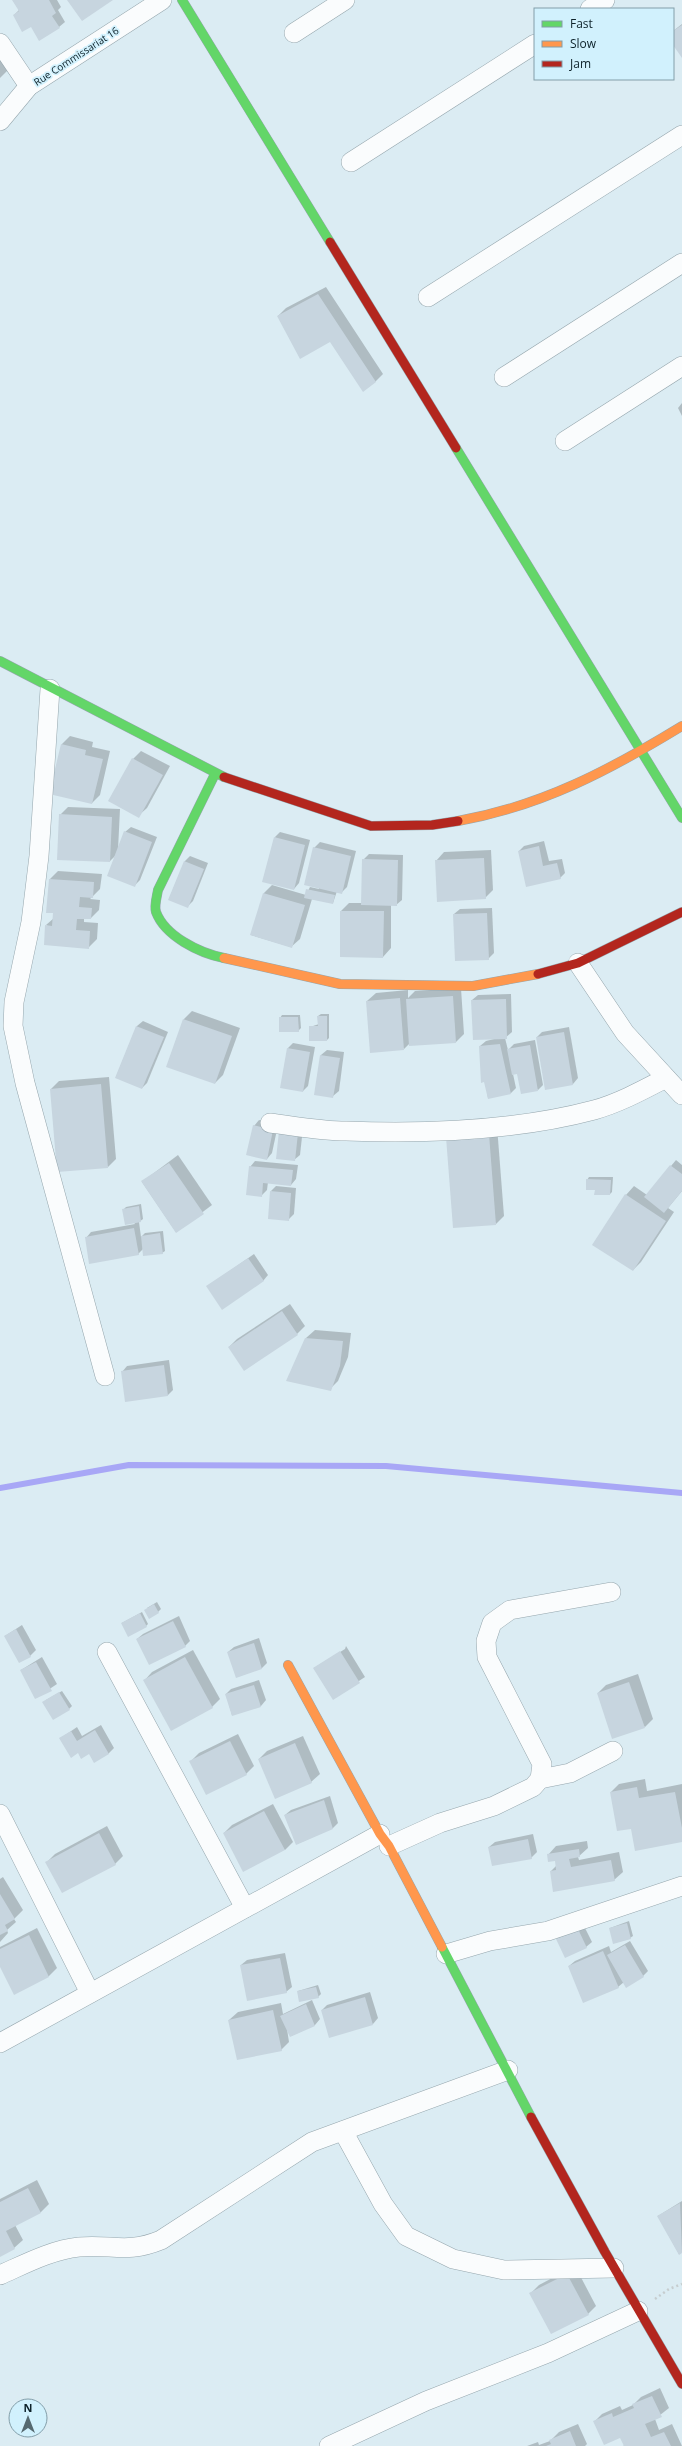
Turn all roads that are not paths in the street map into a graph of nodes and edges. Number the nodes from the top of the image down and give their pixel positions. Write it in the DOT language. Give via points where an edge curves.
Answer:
graph roads {
  1 [pos="162,0"];
  2 [pos="182,0"];
  3 [pos="345,0"];
  4 [pos="605,0"];
  5 [pos="592,8"];
  6 [pos="294,33"];
  7 [pos="0,43"];
  8 [pos="534,45"];
  9 [pos="29,86"];
  10 [pos="0,121"];
  11 [pos="682,135"];
  12 [pos="350,162"];
  13 [pos="682,263"];
  14 [pos="428,297"];
  15 [pos="682,366"];
  16 [pos="504,377"];
  17 [pos="565,441"];
  18 [pos="0,661"];
  19 [pos="50,689"];
  20 [pos="682,726"];
  21 [pos="641,751"];
  22 [pos="215,774"];
  23 [pos="682,818"];
  24 [pos="682,912"];
  25 [pos="578,963"];
  26 [pos="666,1078"];
  27 [pos="682,1095"];
  28 [pos="270,1122"];
  29 [pos="105,1376"];
  30 [pos="611,1592"];
  31 [pos="107,1652"];
  32 [pos="288,1665"];
  33 [pos="613,1750"];
  34 [pos="540,1779"];
  35 [pos="0,1814"];
  36 [pos="385,1840"];
  37 [pos="682,1886"];
  38 [pos="245,1908"];
  39 [pos="446,1954"];
  40 [pos="90,1993"];
  41 [pos="0,2043"];
  42 [pos="508,2070"];
  43 [pos="343,2131"];
  44 [pos="614,2268"];
  45 [pos="0,2275"];
  46 [pos="638,2311"];
  47 [pos="682,2384"];
  48 [pos="329,2446"];
  1 -- 9 [label="street, Rue Commissariat 16"];
  2 -- 21 [label="street"];
  3 -- 6 [label="street"];
  4 -- 5 [label="street"];
  7 -- 9 [label="street"];
  8 -- 12 [label="street"];
  9 -- 10 [label="street, Rue Commissariat 16"];
  11 -- 14 [label="street"];
  13 -- 16 [label="street"];
  15 -- 17 [label="street"];
  18 -- 19 [label="street"];
  19 -- 22 [label="street"];
  19 -- 29 [label="street" via="39,856 31,922 14,1002 13,1026 25,1083"];
  20 -- 21 [label="street"];
  21 -- 22 [label="street" via="554,795 491,815 432,825 371,826"];
  21 -- 23 [label="street"];
  22 -- 25 [label="street" via="158,890 155,910 163,925 186,942 217,957 340,984 473,986 534,975"];
  24 -- 25 [label="street"];
  25 -- 26 [label="street" via="625,1033"];
  26 -- 27 [label="street"];
  26 -- 28 [label="street" via="632,1096 594,1110 522,1124 430,1131 345,1132"];
  30 -- 34 [label="street" via="510,1610 492,1623 486,1641 487,1657 542,1764"];
  31 -- 38 [label="street"];
  32 -- 36 [label="street"];
  33 -- 34 [label="street" via="570,1773"];
  34 -- 36 [label="street" via="533,1787 494,1806"];
  35 -- 40 [label="street"];
  36 -- 38 [label="street"];
  36 -- 39 [label="street"];
  37 -- 39 [label="street" via="548,1930 490,1941"];
  38 -- 40 [label="street"];
  39 -- 42 [label="street"];
  40 -- 41 [label="street"];
  42 -- 43 [label="street"];
  42 -- 44 [label="street" via="527,2111"];
  43 -- 44 [label="street" via="383,2204 406,2236 453,2259 504,2270"];
  43 -- 45 [label="street" via="312,2142 161,2240 142,2248 127,2250 100,2246 60,2250"];
  44 -- 46 [label="street"];
  46 -- 47 [label="street"];
  46 -- 48 [label="street" via="548,2353 426,2401"];
}
